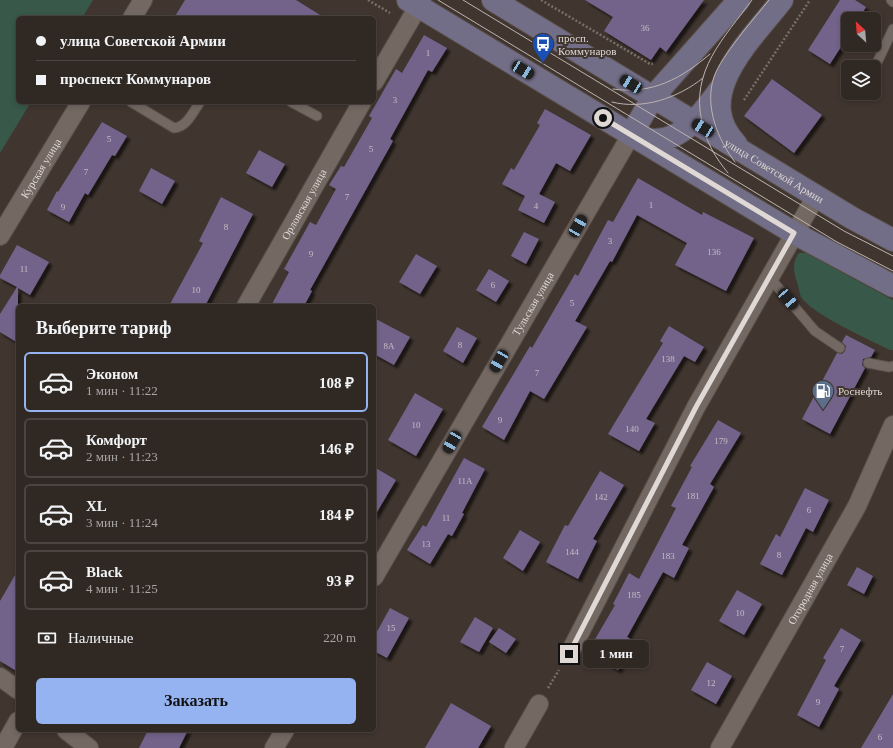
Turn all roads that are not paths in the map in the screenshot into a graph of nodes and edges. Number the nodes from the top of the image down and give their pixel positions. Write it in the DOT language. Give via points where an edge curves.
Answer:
graph roads {
  1 [pos="144,0"];
  2 [pos="740,0"];
  3 [pos="782,0"];
  4 [pos="891,0"];
  5 [pos="416,2"];
  6 [pos="893,2"];
  7 [pos="503,3"];
  8 [pos="133,16"];
  9 [pos="893,29"];
  10 [pos="878,60"];
  11 [pos="376,78"];
  12 [pos="721,88"];
  13 [pos="654,97"];
  14 [pos="80,104"];
  15 [pos="134,104"];
  16 [pos="199,104"];
  17 [pos="295,104"];
  18 [pos="361,104"];
  19 [pos="317,116"];
  20 [pos="694,122"];
  21 [pos="631,135"];
  22 [pos="744,152"];
  23 [pos="816,196"];
  24 [pos="794,233"];
  25 [pos="0,236"];
  26 [pos="893,240"];
  27 [pos="770,278"];
  28 [pos="893,286"];
  29 [pos="247,304"];
  30 [pos="840,348"];
  31 [pos="868,363"];
  32 [pos="893,366"];
  33 [pos="893,425"];
  34 [pos="376,574"];
  35 [pos="569,654"];
  36 [pos="0,676"];
  37 [pos="16,688"];
  38 [pos="539,704"];
  39 [pos="16,725"];
  40 [pos="69,732"];
  41 [pos="284,732"];
  42 [pos="3,748"];
  43 [pos="89,748"];
  44 [pos="274,748"];
  45 [pos="514,748"];
  46 [pos="720,748"];
  1 -- 8 [label="street"];
  2 -- 13 [label="main road"];
  3 -- 12 [label="main road" via="729,68"];
  4 -- 6 [label="lane"];
  5 -- 11 [label="street"];
  5 -- 21 [label="main road"];
  7 -- 13 [label="main road, улица Советской Армии"];
  9 -- 10 [label="lane"];
  12 -- 20 [label="main road"];
  12 -- 22 [label="main road" via="718,105 721,122 730,138"];
  13 -- 20 [label="main road, улица Советской Армии"];
  13 -- 21 [label="main road"];
  14 -- 25 [label="street, Курская улица"];
  15 -- 16 [label="lane" via="174,128 185,124"];
  17 -- 19 [label="lane"];
  18 -- 29 [label="street, Орловская улица"];
  20 -- 21 [label="main road" via="667,138 652,140"];
  20 -- 22 [label="main road, улица Советской Армии"];
  21 -- 24 [label="main road"];
  21 -- 34 [label="street, Тульская улица"];
  22 -- 23 [label="main road, улица Советской Армии"];
  23 -- 24 [label="street"];
  23 -- 26 [label="main road, улица Советской Армии"];
  24 -- 27 [label="street"];
  24 -- 28 [label="main road"];
  27 -- 30 [label="lane" via="815,331"];
  27 -- 35 [label="street" via="696,407"];
  31 -- 32 [label="lane"];
  33 -- 46 [label="street, Огородная улица" via="857,506"];
  36 -- 37 [label="street"];
  38 -- 45 [label="street"];
  39 -- 42 [label="street"];
  40 -- 43 [label="street"];
  41 -- 44 [label="street"];
}
